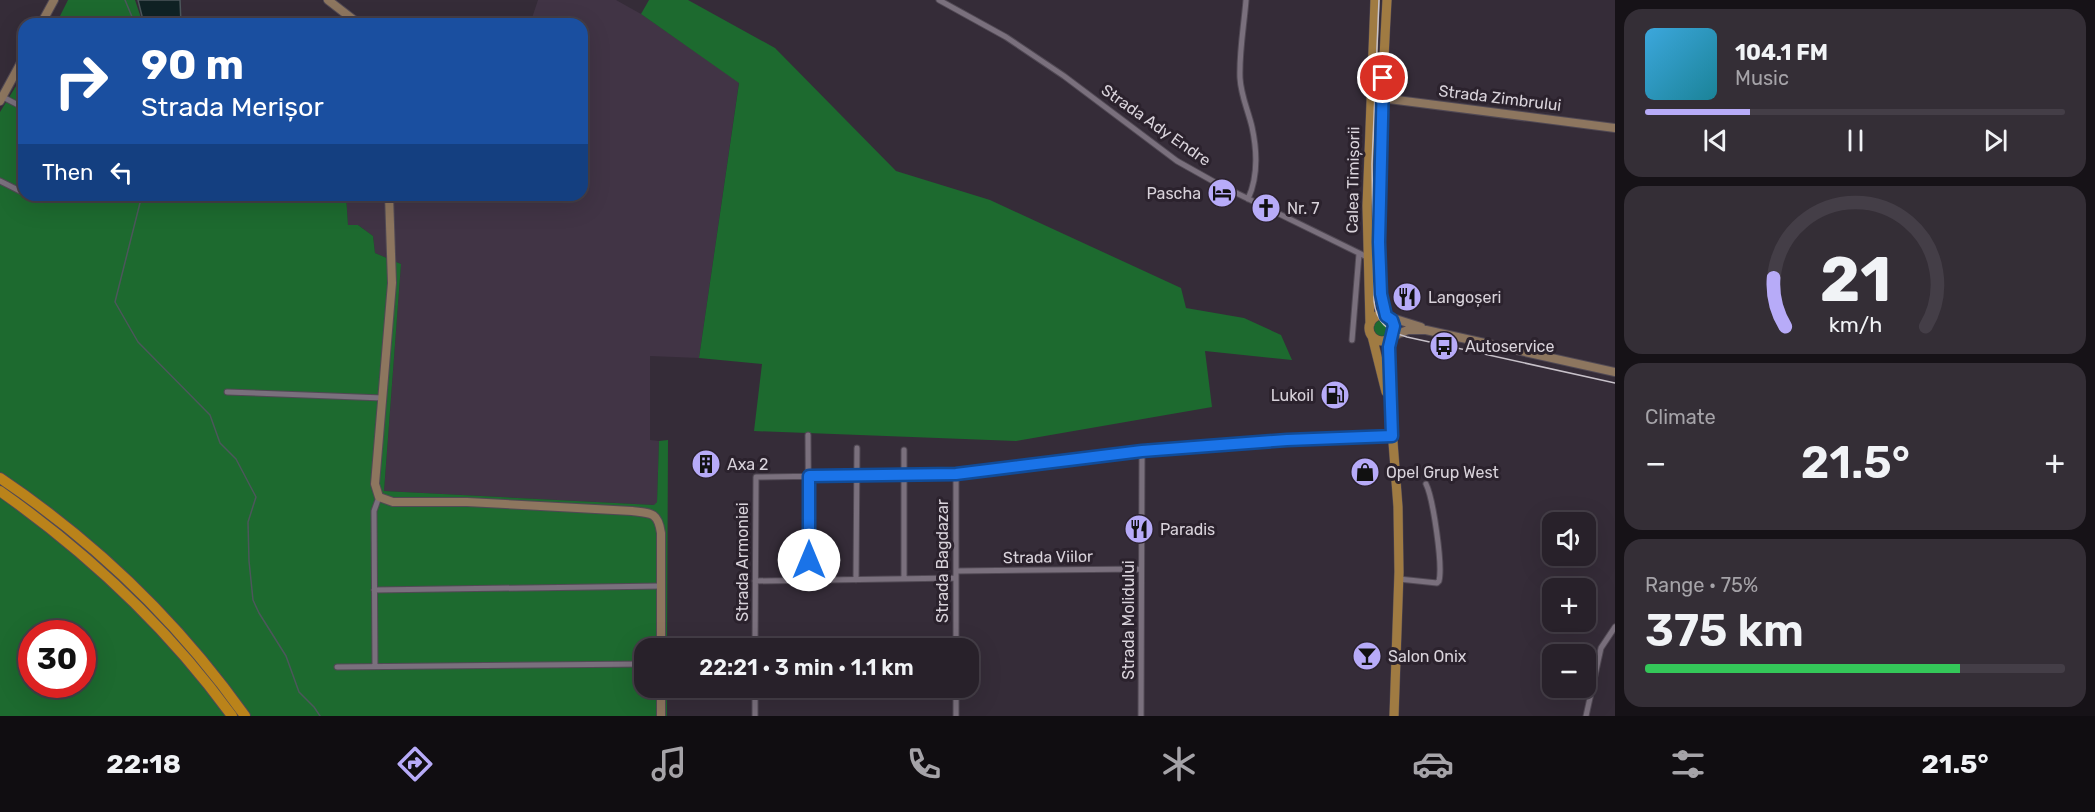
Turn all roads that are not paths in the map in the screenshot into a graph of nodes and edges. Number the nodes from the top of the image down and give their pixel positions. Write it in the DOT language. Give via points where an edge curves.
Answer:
graph roads {
  1 [pos="54,0"];
  2 [pos="328,0"];
  3 [pos="939,0"];
  4 [pos="1246,0"];
  5 [pos="1375,0"];
  6 [pos="1387,0"];
  7 [pos="44,18"];
  8 [pos="351,18"];
  9 [pos="18,68"];
  10 [pos="1,98"];
  11 [pos="1382,98"];
  12 [pos="18,105"];
  13 [pos="1615,128"];
  14 [pos="0,181"];
  15 [pos="18,190"];
  16 [pos="1248,199"];
  17 [pos="389,201"];
  18 [pos="1363,256"];
  19 [pos="1388,317"];
  20 [pos="1370,324"];
  21 [pos="1426,330"];
  22 [pos="1372,336"];
  23 [pos="1390,337"];
  24 [pos="1352,340"];
  25 [pos="1615,372"];
  26 [pos="227,392"];
  27 [pos="382,399"];
  28 [pos="1390,402"];
  29 [pos="808,435"];
  30 [pos="1392,436"];
  31 [pos="857,448"];
  32 [pos="904,450"];
  33 [pos="1142,451"];
  34 [pos="904,474"];
  35 [pos="956,474"];
  36 [pos="856,475"];
  37 [pos="809,476"];
  38 [pos="0,478"];
  39 [pos="1426,484"];
  40 [pos="0,491"];
  41 [pos="379,497"];
  42 [pos="1140,569"];
  43 [pos="956,571"];
  44 [pos="956,578"];
  45 [pos="904,579"];
  46 [pos="1399,579"];
  47 [pos="809,580"];
  48 [pos="856,580"];
  49 [pos="755,581"];
  50 [pos="662,586"];
  51 [pos="374,590"];
  52 [pos="1615,627"];
  53 [pos="661,638"];
  54 [pos="755,638"];
  55 [pos="956,638"];
  56 [pos="1606,639"];
  57 [pos="1615,642"];
  58 [pos="634,664"];
  59 [pos="375,666"];
  60 [pos="337,667"];
  61 [pos="661,698"];
  62 [pos="755,698"];
  63 [pos="956,698"];
  64 [pos="245,715"];
  65 [pos="232,716"];
  66 [pos="661,716"];
  67 [pos="755,716"];
  68 [pos="956,716"];
  69 [pos="1141,716"];
  70 [pos="1394,716"];
  71 [pos="1586,716"];
  1 -- 7 [label="street"];
  2 -- 8 [label="street"];
  3 -- 16 [label="street, Strada Ady Endre" via="1006,37 1064,76 1178,161"];
  4 -- 16 [label="street" via="1240,78 1252,128 1256,173"];
  5 -- 18 [label="main road, Calea Timișorii"];
  6 -- 11 [label="main road, Calea Timișorii"];
  9 -- 10 [label="street"];
  10 -- 12 [label="street"];
  11 -- 13 [label="street, Strada Zimbrului"];
  11 -- 19 [label="main road, Calea Timișorii" via="1380,258 1381,294"];
  14 -- 15 [label="street"];
  16 -- 18 [label="street, Strada Ady Endre"];
  17 -- 27 [label="street" via="393,267"];
  18 -- 20 [label="main road, Calea Timișorii"];
  18 -- 24 [label="street"];
  19 -- 20 [label="main road" via="1377,316"];
  19 -- 21 [label="street"];
  19 -- 23 [label="main road" via="1394,326"];
  20 -- 22 [label="main road"];
  21 -- 23 [label="street" via="1408,330"];
  21 -- 25 [label="street"];
  22 -- 23 [label="main road" via="1381,340"];
  22 -- 28 [label="main road"];
  23 -- 28 [label="main road"];
  26 -- 27 [label="street"];
  27 -- 41 [label="street" via="375,484"];
  28 -- 30 [label="main road"];
  29 -- 37 [label="street"];
  30 -- 33 [label="street"];
  30 -- 46 [label="main road"];
  31 -- 36 [label="street"];
  32 -- 34 [label="street"];
  33 -- 35 [label="street"];
  33 -- 42 [label="street, Strada Molidului"];
  34 -- 35 [label="street"];
  34 -- 36 [label="street"];
  34 -- 45 [label="street"];
  35 -- 43 [label="street, Strada Bagdazar"];
  36 -- 37 [label="street"];
  36 -- 48 [label="street"];
  37 -- 47 [label="street"];
  37 -- 49 [label="street, Strada Armoniei" via="756,477"];
  38 -- 64 [label="highway" via="85,542 142,594 202,659"];
  39 -- 46 [label="street" via="1439,554 1439,581"];
  40 -- 65 [label="highway" via="71,545 133,600 194,666"];
  41 -- 50 [label="street" via="393,502 466,502 649,513 660,524"];
  41 -- 51 [label="street" via="374,511"];
  42 -- 43 [label="street, Strada Viilor"];
  42 -- 69 [label="street, Strada Molidului"];
  43 -- 44 [label="street, Strada Bagdazar"];
  44 -- 45 [label="street"];
  44 -- 55 [label="street, Strada Bagdazar"];
  45 -- 48 [label="street"];
  46 -- 70 [label="main road"];
  47 -- 48 [label="street"];
  47 -- 49 [label="street"];
  49 -- 54 [label="street, Strada Armoniei"];
  50 -- 51 [label="street"];
  50 -- 53 [label="street"];
  51 -- 59 [label="street"];
  52 -- 56 [label="street"];
  56 -- 57 [label="street"];
  56 -- 71 [label="street"];
  58 -- 59 [label="street"];
  59 -- 60 [label="street"];
  61 -- 66 [label="street"];
  62 -- 67 [label="street"];
  63 -- 68 [label="street"];
}
